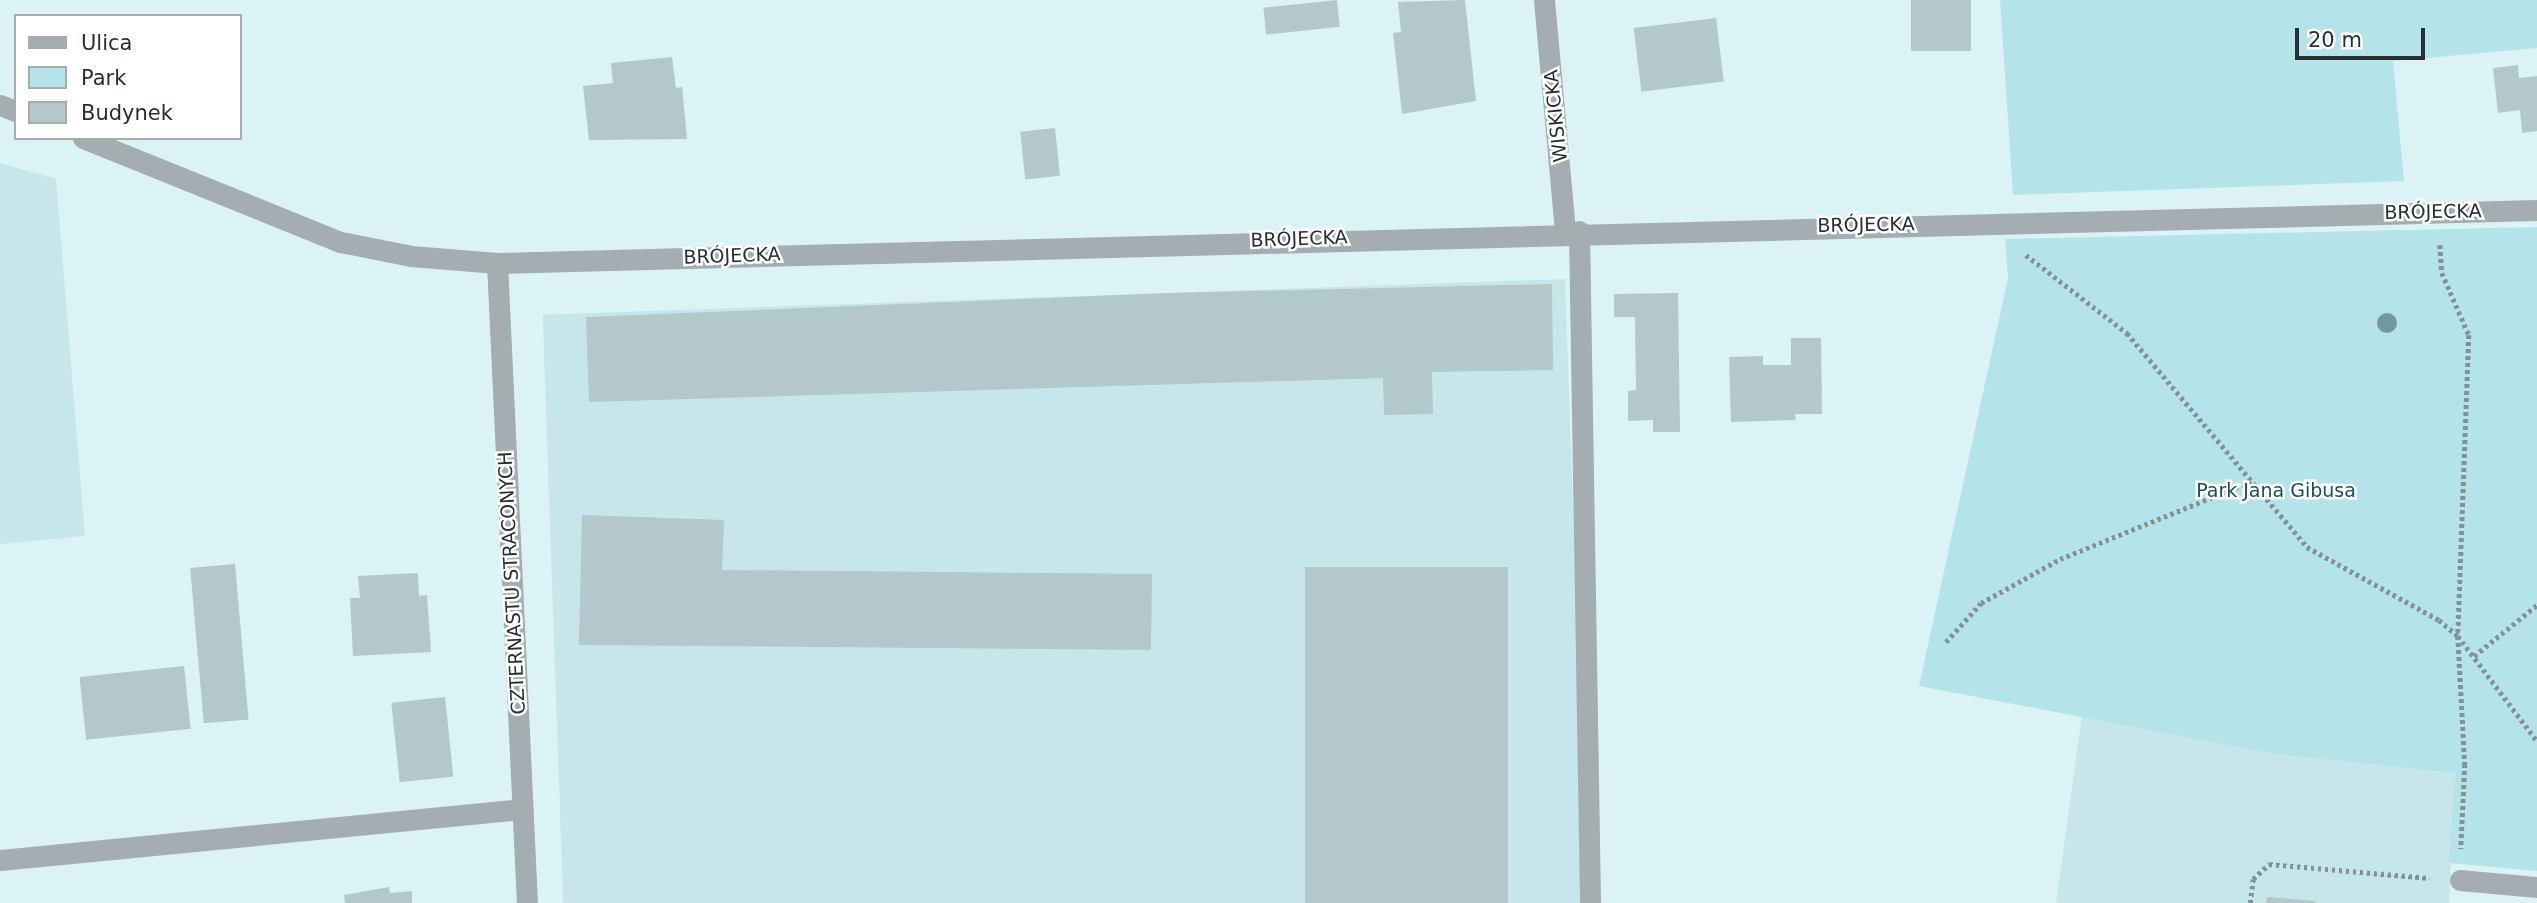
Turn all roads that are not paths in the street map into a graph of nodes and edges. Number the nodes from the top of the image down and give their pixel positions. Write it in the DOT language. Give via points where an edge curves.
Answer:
graph roads {
  1 [pos="1544,0"];
  2 [pos="88,140"];
  3 [pos="2537,210"];
  4 [pos="1572,231"];
  5 [pos="497,263"];
  6 [pos="523,809"];
  7 [pos="0,860"];
  8 [pos="2460,880"];
  9 [pos="2537,887"];
  10 [pos="527,903"];
  11 [pos="1590,903"];
  1 -- 4 [label="street, WISKICKA"];
  2 -- 5 [label="street, BRÓJECKA" via="341,242 411,256"];
  3 -- 4 [label="street, BRÓJECKA"];
  4 -- 5 [label="street, BRÓJECKA"];
  4 -- 11 [label="street, WISKICKA"];
  5 -- 6 [label="street, CZTERNASTU STRACONYCH"];
  6 -- 7 [label="street"];
  6 -- 10 [label="street, CZTERNASTU STRACONYCH"];
  8 -- 9 [label="street"];
}
